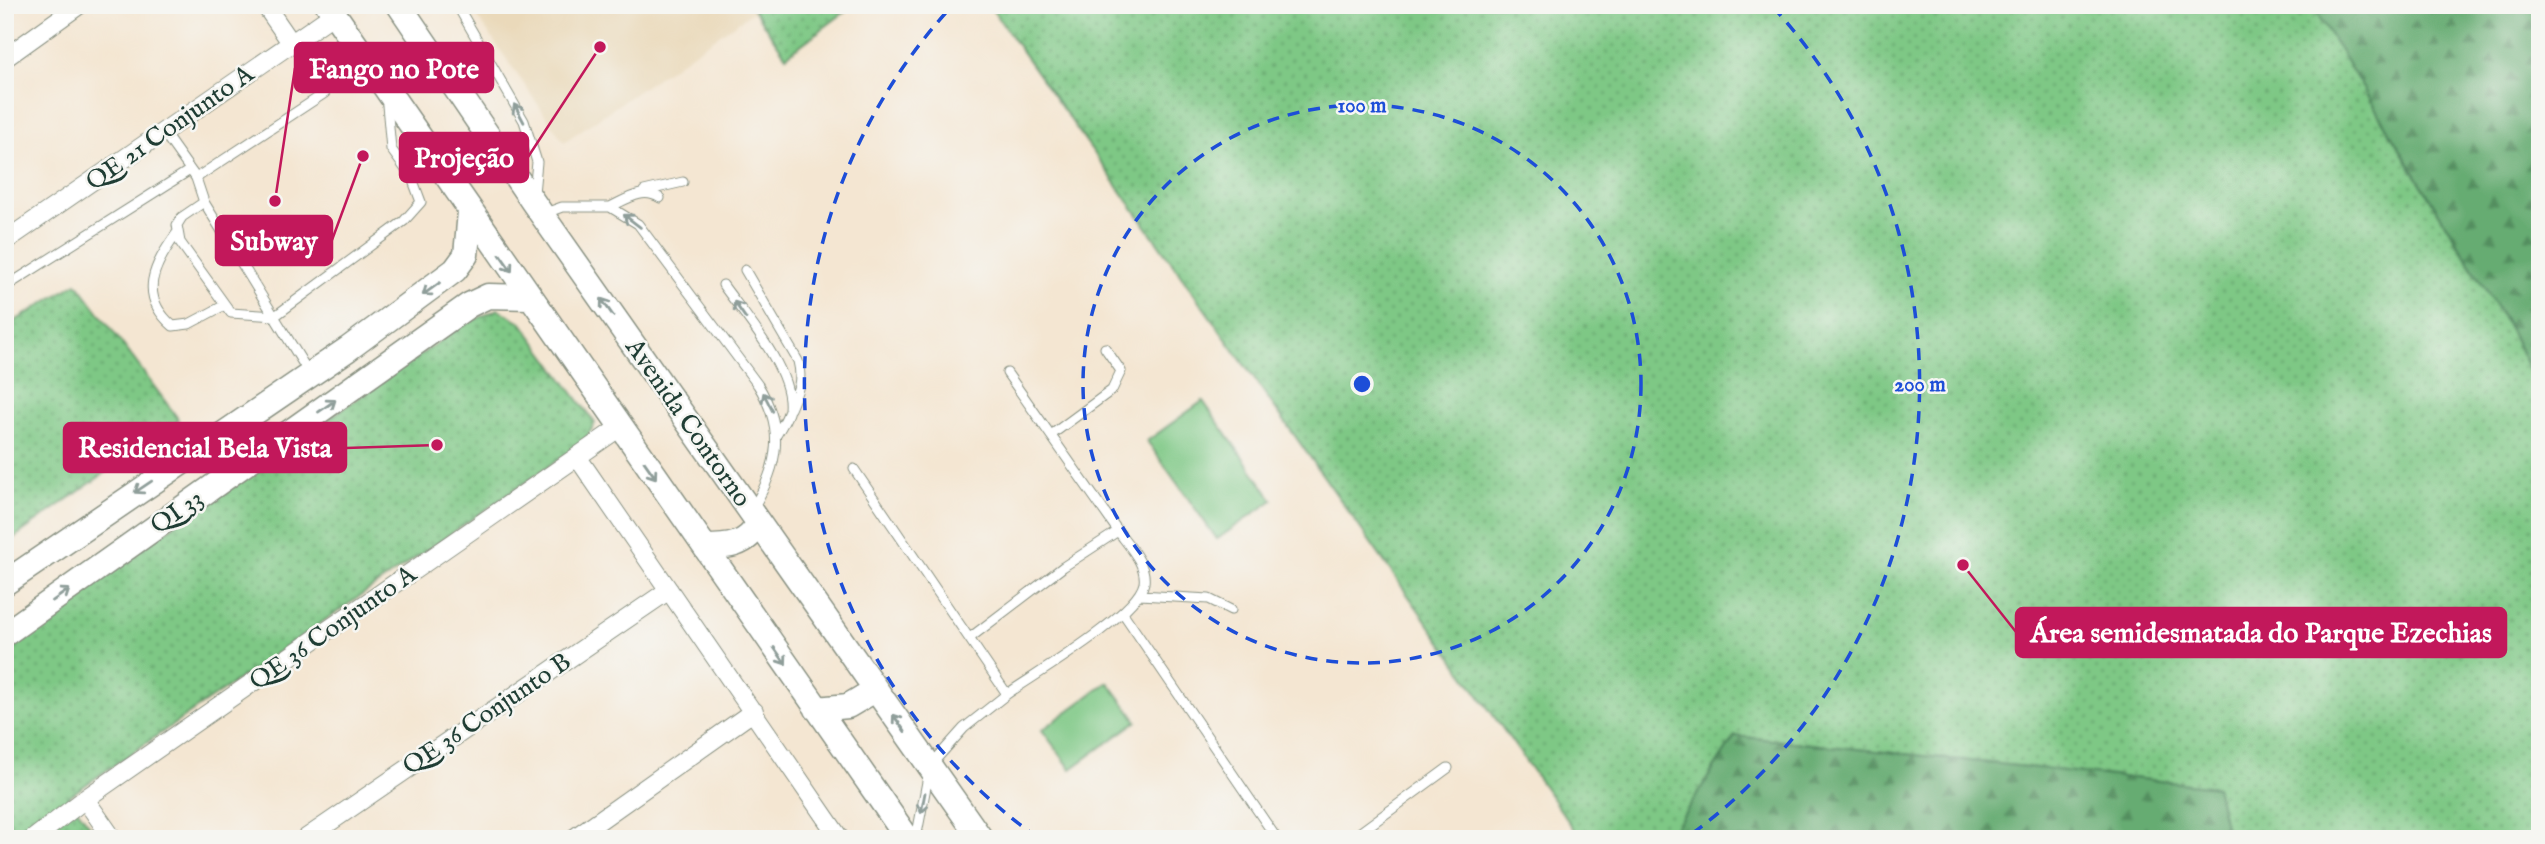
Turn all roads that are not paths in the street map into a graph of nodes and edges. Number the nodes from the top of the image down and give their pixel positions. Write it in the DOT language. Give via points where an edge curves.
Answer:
graph roads {
  1 [pos="79,5"];
  2 [pos="265,5"];
  3 [pos="399,5"];
  4 [pos="457,5"];
  5 [pos="331,10"];
  6 [pos="292,44"];
  7 [pos="5,58"];
  8 [pos="375,74"];
  9 [pos="325,93"];
  10 [pos="164,133"];
  11 [pos="193,174"];
  12 [pos="683,182"];
  13 [pos="638,193"];
  14 [pos="660,198"];
  15 [pos="204,202"];
  16 [pos="610,207"];
  17 [pos="538,208"];
  18 [pos="470,212"];
  19 [pos="177,233"];
  20 [pos="5,241"];
  21 [pos="745,270"];
  22 [pos="723,285"];
  23 [pos="5,287"];
  24 [pos="529,297"];
  25 [pos="223,306"];
  26 [pos="275,316"];
  27 [pos="1105,348"];
  28 [pos="348,349"];
  29 [pos="1007,373"];
  30 [pos="310,374"];
  31 [pos="367,378"];
  32 [pos="789,410"];
  33 [pos="620,427"];
  34 [pos="1051,435"];
  35 [pos="776,436"];
  36 [pos="578,458"];
  37 [pos="854,469"];
  38 [pos="754,518"];
  39 [pos="1118,531"];
  40 [pos="705,547"];
  41 [pos="5,583"];
  42 [pos="669,590"];
  43 [pos="1140,595"];
  44 [pos="1231,610"];
  45 [pos="1124,613"];
  46 [pos="5,634"];
  47 [pos="971,637"];
  48 [pos="875,690"];
  49 [pos="1007,694"];
  50 [pos="817,709"];
  51 [pos="754,711"];
  52 [pos="930,766"];
  53 [pos="1448,768"];
  54 [pos="85,799"];
  55 [pos="33,839"];
  56 [pos="113,839"];
  57 [pos="305,839"];
  58 [pos="573,839"];
  59 [pos="840,839"];
  60 [pos="908,839"];
  61 [pos="916,839"];
  62 [pos="981,839"];
  63 [pos="1277,839"];
  64 [pos="1351,839"];
  1 -- 7 [label="street"];
  2 -- 6 [label="street"];
  3 -- 17 [label="main road, Avenida Contorno"];
  17 -- 4 [label="lane, one-way" via="537,162 524,121"];
  5 -- 6 [label="street, QE 21 Conjunto A"];
  5 -- 8 [label="main road"];
  6 -- 10 [label="street, QE 21 Conjunto A"];
  8 -- 18 [label="main road"];
  8 -- 26 [label="lane" via="388,106 391,149 412,178 421,202 404,221"];
  9 -- 11 [label="lane"];
  10 -- 11 [label="lane"];
  10 -- 20 [label="street, QE 21 Conjunto A"];
  11 -- 15 [label="lane"];
  11 -- 23 [label="lane"];
  12 -- 13 [label="lane"];
  13 -- 14 [label="lane"];
  13 -- 16 [label="lane"];
  15 -- 19 [label="lane" via="182,217"];
  15 -- 26 [label="lane"];
  16 -- 17 [label="lane"];
  35 -- 16 [label="lane, one-way" via="773,414 745,367 648,235"];
  38 -- 17 [label="main road, Avenida Contorno, one-way"];
  18 -- 24 [label="main road, one-way"];
  18 -- 28 [label="main road, QI 33, one-way" via="461,264"];
  19 -- 25 [label="lane"];
  19 -- 25 [label="lane" via="158,260 150,286 161,315 173,326 189,324"];
  21 -- 32 [label="lane" via="798,361 802,374"];
  32 -- 22 [label="lane, one-way" via="778,365"];
  24 -- 31 [label="main road, QI 33" via="480,299"];
  24 -- 33 [label="main road"];
  25 -- 26 [label="lane" via="240,316"];
  26 -- 30 [label="lane"];
  27 -- 34 [label="lane" via="1121,371 1119,380"];
  28 -- 30 [label="main road, QI 33"];
  28 -- 31 [label="main road"];
  29 -- 34 [label="lane"];
  30 -- 41 [label="main road, QI 33, one-way"];
  46 -- 31 [label="main road, QI 33, one-way"];
  32 -- 35 [label="lane"];
  33 -- 36 [label="street, QE 36 Conjunto A"];
  33 -- 40 [label="main road, one-way"];
  34 -- 39 [label="lane"];
  35 -- 38 [label="lane"];
  36 -- 42 [label="street"];
  36 -- 54 [label="street, QE 36 Conjunto A"];
  37 -- 47 [label="lane"];
  38 -- 40 [label="main road" via="747,540"];
  38 -- 48 [label="main road, Avenida Contorno"];
  39 -- 43 [label="lane" via="1140,563 1144,580"];
  39 -- 47 [label="lane"];
  40 -- 50 [label="main road, one-way"];
  42 -- 51 [label="street"];
  42 -- 57 [label="street, QE 36 Conjunto B"];
  43 -- 44 [label="lane" via="1209,599"];
  43 -- 45 [label="lane"];
  45 -- 49 [label="lane"];
  45 -- 63 [label="lane"];
  47 -- 49 [label="lane"];
  48 -- 50 [label="main road" via="848,706"];
  52 -- 48 [label="main road, Avenida Contorno, one-way"];
  49 -- 52 [label="lane" via="964,728"];
  50 -- 60 [label="main road"];
  51 -- 58 [label="street"];
  51 -- 59 [label="street"];
  52 -- 61 [label="lane, one-way"];
  52 -- 62 [label="main road, Avenida Contorno"];
  53 -- 64 [label="lane"];
  54 -- 55 [label="street, QE 36 Conjunto A"];
  54 -- 56 [label="street"];
}
